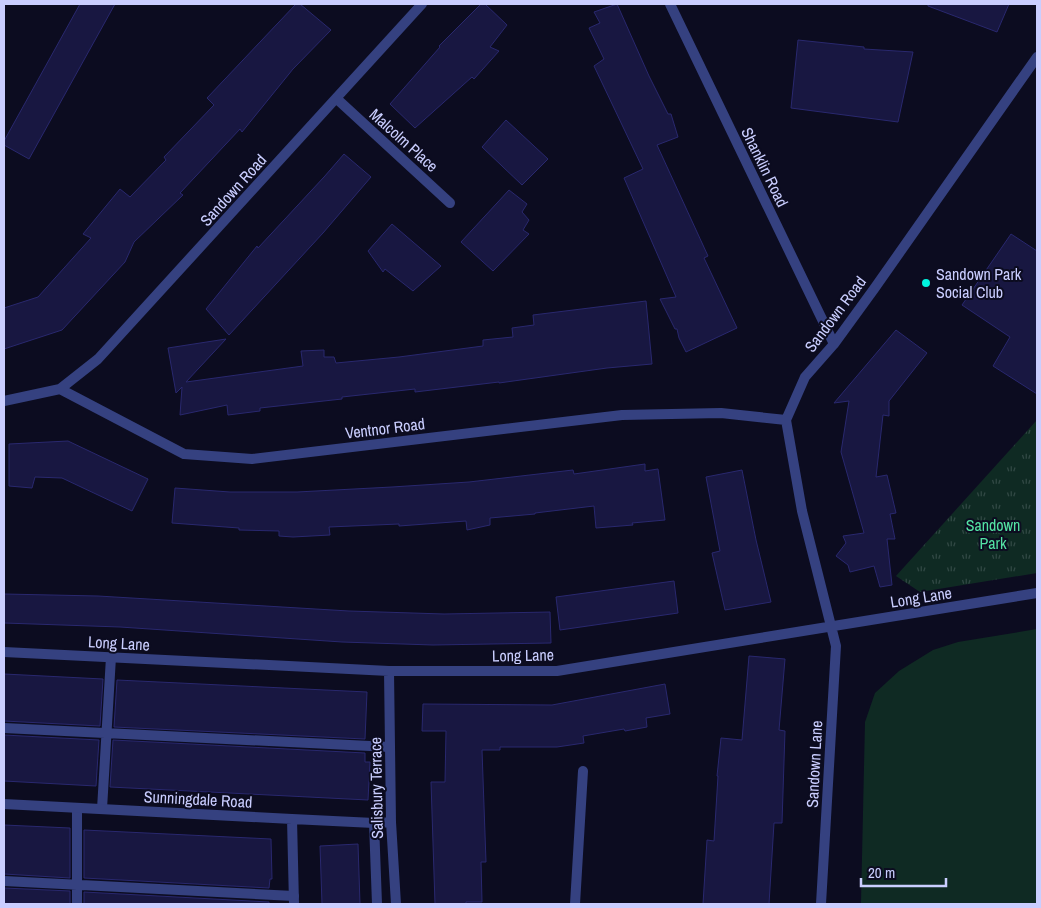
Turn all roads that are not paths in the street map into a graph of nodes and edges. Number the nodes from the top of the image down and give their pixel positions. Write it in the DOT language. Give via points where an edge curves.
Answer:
graph roads {
  1 [pos="422,4"];
  2 [pos="670,4"];
  3 [pos="1037,57"];
  4 [pos="337,99"];
  5 [pos="450,202"];
  6 [pos="834,344"];
  7 [pos="60,389"];
  8 [pos="4,401"];
  9 [pos="786,420"];
  10 [pos="1037,594"];
  11 [pos="830,626"];
  12 [pos="4,652"];
  13 [pos="111,657"];
  14 [pos="389,671"];
  15 [pos="4,728"];
  16 [pos="107,733"];
  17 [pos="390,747"];
  18 [pos="583,771"];
  19 [pos="4,804"];
  20 [pos="77,808"];
  21 [pos="102,809"];
  22 [pos="292,819"];
  23 [pos="391,822"];
  24 [pos="374,823"];
  25 [pos="4,881"];
  26 [pos="77,885"];
  27 [pos="294,900"];
  28 [pos="77,904"];
  29 [pos="377,904"];
  30 [pos="396,904"];
  31 [pos="575,904"];
  32 [pos="821,904"];
  1 -- 4 [label="street, Sandown Road"];
  2 -- 6 [label="street, Shanklin Road"];
  3 -- 6 [label="street, Sandown Road"];
  4 -- 5 [label="street, Malcolm Place"];
  4 -- 7 [label="street, Sandown Road" via="98,359"];
  6 -- 9 [label="street, Sandown Road" via="805,377"];
  7 -- 8 [label="street"];
  7 -- 9 [label="street, Ventnor Road" via="184,454 252,459 622,415 721,413"];
  9 -- 11 [label="street" via="802,511"];
  10 -- 11 [label="street, Long Lane"];
  11 -- 14 [label="street, Long Lane" via="556,670"];
  11 -- 32 [label="street, Sandown Lane" via="836,646"];
  12 -- 13 [label="street, Long Lane"];
  13 -- 14 [label="street, Long Lane"];
  13 -- 16 [label="street"];
  14 -- 17 [label="street, Salisbury Terrace"];
  15 -- 16 [label="street"];
  16 -- 17 [label="street"];
  16 -- 21 [label="street"];
  17 -- 23 [label="street, Salisbury Terrace"];
  18 -- 31 [label="street"];
  19 -- 20 [label="street, Sunningdale Road"];
  20 -- 21 [label="street, Sunningdale Road"];
  20 -- 26 [label="street"];
  21 -- 22 [label="street, Sunningdale Road"];
  22 -- 24 [label="street, Sunningdale Road"];
  22 -- 27 [label="street"];
  23 -- 24 [label="street, Sunningdale Road"];
  23 -- 30 [label="street, Salisbury Terrace"];
  24 -- 29 [label="street"];
  25 -- 26 [label="street"];
  26 -- 27 [label="street"];
  26 -- 28 [label="street"];
}
